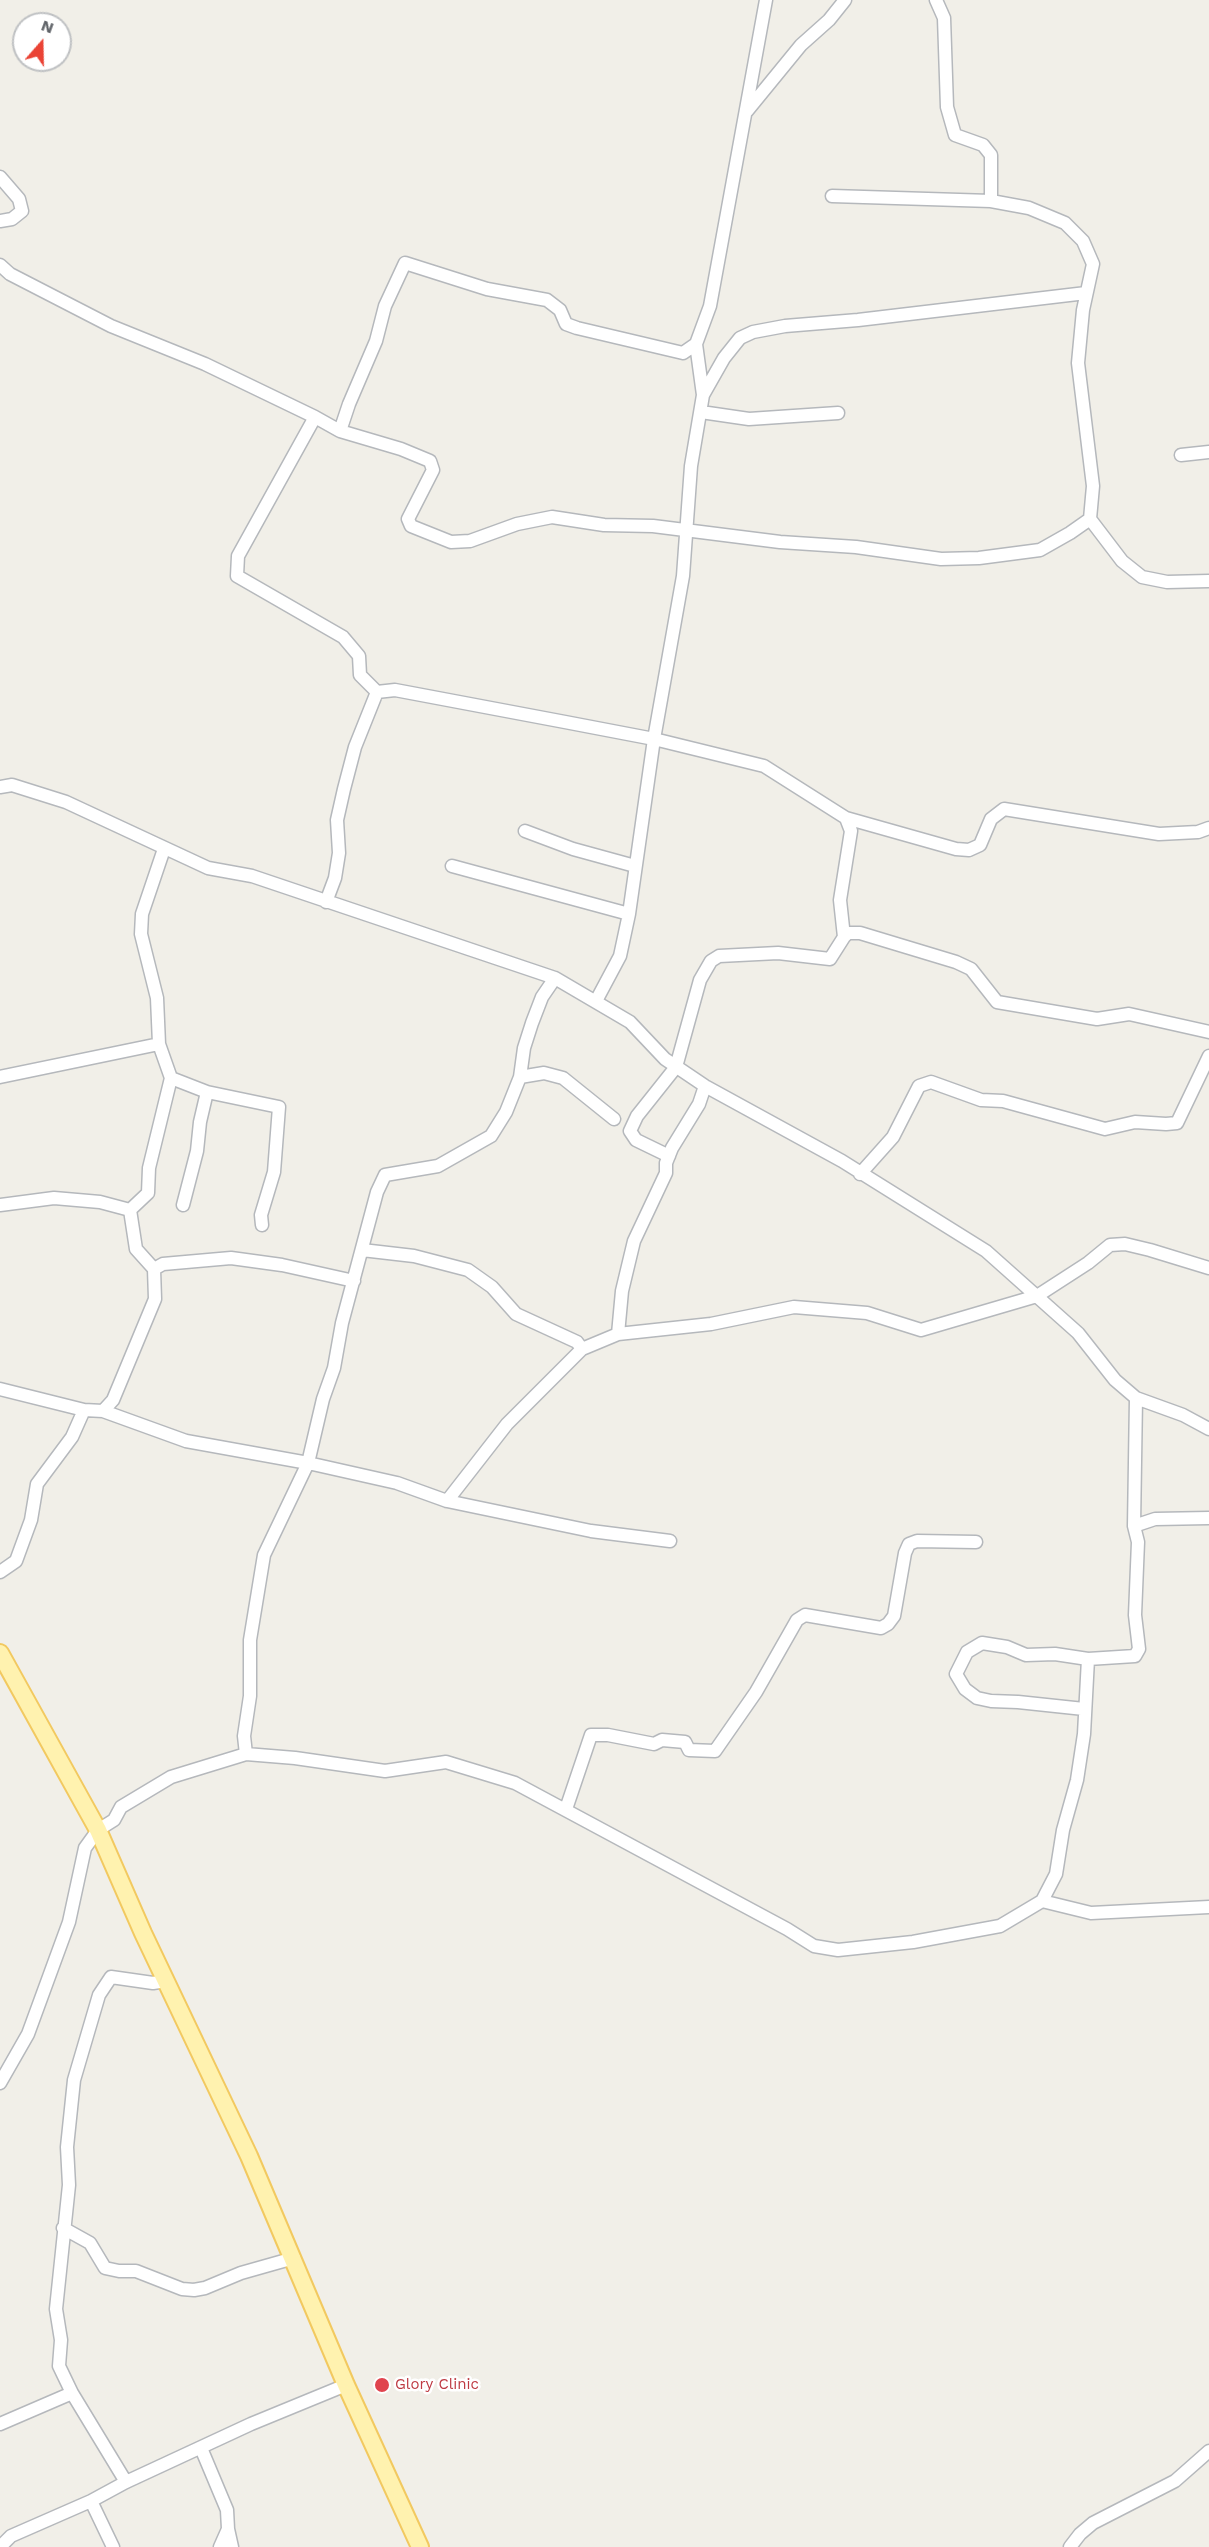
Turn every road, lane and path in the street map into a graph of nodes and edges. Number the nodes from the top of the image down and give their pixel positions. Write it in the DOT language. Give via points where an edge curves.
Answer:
graph roads {
  1 [pos="766,0"];
  2 [pos="845,0"];
  3 [pos="936,0"];
  4 [pos="745,112"];
  5 [pos="0,177"];
  6 [pos="832,196"];
  7 [pos="991,201"];
  8 [pos="0,221"];
  9 [pos="0,265"];
  10 [pos="1086,293"];
  11 [pos="696,344"];
  12 [pos="703,395"];
  13 [pos="701,412"];
  14 [pos="838,413"];
  15 [pos="315,417"];
  16 [pos="340,431"];
  17 [pos="1209,452"];
  18 [pos="1181,455"];
  19 [pos="1090,519"];
  20 [pos="684,530"];
  21 [pos="1209,581"];
  22 [pos="377,692"];
  23 [pos="654,739"];
  24 [pos="0,787"];
  25 [pos="846,818"];
  26 [pos="1209,828"];
  27 [pos="525,831"];
  28 [pos="164,849"];
  29 [pos="452,866"];
  30 [pos="635,866"];
  31 [pos="326,902"];
  32 [pos="629,914"];
  33 [pos="844,937"];
  34 [pos="555,978"];
  35 [pos="596,1000"];
  36 [pos="1209,1032"];
  37 [pos="159,1044"];
  38 [pos="1209,1056"];
  39 [pos="676,1067"];
  40 [pos="0,1077"];
  41 [pos="520,1077"];
  42 [pos="171,1078"];
  43 [pos="705,1086"];
  44 [pos="207,1092"];
  45 [pos="614,1119"];
  46 [pos="669,1156"];
  47 [pos="860,1174"];
  48 [pos="0,1205"];
  49 [pos="183,1205"];
  50 [pos="130,1210"];
  51 [pos="262,1225"];
  52 [pos="362,1250"];
  53 [pos="1209,1267"];
  54 [pos="154,1269"];
  55 [pos="354,1281"];
  56 [pos="1037,1296"];
  57 [pos="618,1334"];
  58 [pos="582,1349"];
  59 [pos="0,1389"];
  60 [pos="1136,1398"];
  61 [pos="84,1410"];
  62 [pos="103,1411"];
  63 [pos="1209,1429"];
  64 [pos="308,1463"];
  65 [pos="447,1501"];
  66 [pos="1209,1518"];
  67 [pos="1134,1526"];
  68 [pos="670,1541"];
  69 [pos="976,1542"];
  70 [pos="0,1572"];
  71 [pos="0,1653"];
  72 [pos="1088,1659"];
  73 [pos="1084,1709"];
  74 [pos="246,1754"];
  75 [pos="566,1809"];
  76 [pos="98,1830"];
  77 [pos="1042,1901"];
  78 [pos="1209,1908"];
  79 [pos="166,1981"];
  80 [pos="0,2083"];
  81 [pos="63,2228"];
  82 [pos="294,2258"];
  83 [pos="346,2385"];
  84 [pos="72,2393"];
  85 [pos="0,2424"];
  86 [pos="201,2448"];
  87 [pos="1209,2451"];
  88 [pos="126,2482"];
  89 [pos="91,2501"];
  90 [pos="228,2529"];
  91 [pos="0,2547"];
  92 [pos="113,2547"];
  93 [pos="219,2547"];
  94 [pos="232,2547"];
  95 [pos="420,2547"];
  96 [pos="1070,2547"];
  1 -- 4 [label="street"];
  2 -- 4 [label="street"];
  3 -- 7 [label="street" via="944,18 947,107 955,135 983,145 991,155"];
  4 -- 11 [label="street" via="710,306"];
  5 -- 8 [label="street" via="19,199 21,211 12,219"];
  6 -- 7 [label="street"];
  7 -- 10 [label="street" via="1029,208 1065,223 1083,241 1093,264"];
  9 -- 15 [label="street" via="10,274 111,326 205,364"];
  10 -- 12 [label="street" via="753,332 740,338 724,358"];
  10 -- 19 [label="street" via="1078,363 1093,486"];
  11 -- 12 [label="street"];
  11 -- 16 [label="street" via="683,353 577,328 566,324 560,310 547,300 487,289 405,263 385,306 376,341"];
  12 -- 13 [label="street"];
  13 -- 14 [label="street" via="749,419"];
  13 -- 20 [label="street"];
  15 -- 16 [label="street"];
  15 -- 22 [label="street" via="238,556 237,576 343,637 359,656 360,675"];
  16 -- 20 [label="street" via="430,461 433,470 408,519 411,526 451,542 470,541 517,524 552,517"];
  17 -- 18 [label="street"];
  19 -- 20 [label="street" via="1040,550 979,558 941,559"];
  19 -- 21 [label="street" via="1122,561 1142,577 1167,582"];
  20 -- 23 [label="street" via="682,576"];
  22 -- 23 [label="street" via="395,690"];
  22 -- 31 [label="street" via="355,747 344,789 337,820 339,853"];
  23 -- 25 [label="street" via="764,766"];
  23 -- 30 [label="street"];
  24 -- 28 [label="street" via="12,785 66,802"];
  25 -- 26 [label="street" via="969,850 980,845 992,819 1004,809 1159,834"];
  25 -- 33 [label="street" via="851,831 840,900"];
  27 -- 30 [label="street"];
  28 -- 31 [label="street" via="208,868 252,876"];
  28 -- 37 [label="street" via="142,914 141,934 157,998"];
  29 -- 32 [label="street"];
  30 -- 32 [label="street"];
  31 -- 34 [label="street"];
  32 -- 35 [label="street" via="620,956"];
  33 -- 36 [label="street" via="860,933 956,962 971,969 997,1002 1097,1019 1129,1014"];
  33 -- 39 [label="street" via="830,959 778,953 719,956 711,961 700,980"];
  34 -- 35 [label="street"];
  34 -- 41 [label="street" via="532,1023"];
  35 -- 39 [label="street" via="630,1022"];
  37 -- 40 [label="street"];
  37 -- 42 [label="street"];
  38 -- 47 [label="street" via="1177,1123 1135,1122 1105,1129 1003,1101 981,1100 931,1082 920,1086 893,1137"];
  39 -- 43 [label="street"];
  39 -- 46 [label="street" via="637,1116 630,1131 636,1140"];
  41 -- 45 [label="street" via="544,1073 563,1078"];
  41 -- 52 [label="street" via="491,1136 438,1166 385,1175"];
  42 -- 44 [label="street"];
  42 -- 50 [label="street" via="148,1168 148,1193"];
  43 -- 46 [label="street"];
  43 -- 47 [label="street"];
  44 -- 49 [label="street"];
  44 -- 51 [label="street" via="279,1107 274,1172 261,1215"];
  46 -- 57 [label="street" via="666,1173 634,1241 622,1291"];
  47 -- 56 [label="street" via="986,1251"];
  48 -- 50 [label="street" via="54,1198 100,1202"];
  50 -- 54 [label="street" via="136,1249"];
  52 -- 55 [label="street"];
  52 -- 58 [label="street" via="414,1256 468,1270 492,1287 516,1314 577,1342"];
  53 -- 56 [label="street" via="1125,1244 1110,1245"];
  54 -- 55 [label="street" via="163,1264 231,1258"];
  54 -- 62 [label="street" via="155,1299 113,1400"];
  55 -- 64 [label="street"];
  56 -- 57 [label="street" via="921,1330 867,1313 794,1307 711,1324"];
  56 -- 60 [label="street" via="1078,1333 1115,1380"];
  57 -- 58 [label="street"];
  58 -- 65 [label="street" via="507,1424"];
  59 -- 61 [label="street"];
  60 -- 63 [label="street" via="1183,1414"];
  60 -- 67 [label="street"];
  61 -- 62 [label="street"];
  61 -- 70 [label="street" via="72,1437 37,1484 31,1520 16,1562"];
  62 -- 64 [label="street" via="186,1441"];
  64 -- 65 [label="street" via="397,1483"];
  64 -- 74 [label="street" via="264,1555 250,1640"];
  65 -- 68 [label="street" via="591,1531"];
  66 -- 67 [label="street" via="1155,1519"];
  67 -- 72 [label="street" via="1138,1542 1135,1615 1139,1649 1135,1656"];
  69 -- 75 [label="street" via="917,1541 909,1545 894,1616 881,1628 805,1615 796,1620 756,1692 715,1750 689,1750 685,1742 662,1740 654,1744 591,1735"];
  71 -- 76 [label="main road"];
  72 -- 73 [label="street"];
  72 -- 73 [label="street" via="1026,1655 982,1643 967,1652 956,1674 965,1689 977,1698"];
  73 -- 77 [label="street" via="1077,1780 1056,1874"];
  74 -- 75 [label="street" via="386,1771 446,1762 515,1783"];
  74 -- 76 [label="street" via="171,1777 121,1807 114,1820"];
  75 -- 77 [label="street" via="814,1946 860,1948 1000,1926"];
  76 -- 79 [label="main road"];
  76 -- 80 [label="street" via="86,1848 69,1922 28,2034"];
  77 -- 78 [label="street" via="1091,1913"];
  79 -- 81 [label="street" via="146,1983 111,1977 99,1995 74,2080"];
  79 -- 82 [label="main road"];
  81 -- 82 [label="street" via="90,2243 105,2268 136,2271 182,2289 205,2288"];
  81 -- 84 [label="street" via="56,2309 61,2340 59,2366"];
  82 -- 83 [label="main road"];
  83 -- 86 [label="street"];
  83 -- 95 [label="main road"];
  84 -- 85 [label="street"];
  84 -- 88 [label="street"];
  86 -- 88 [label="street"];
  86 -- 90 [label="street" via="227,2510"];
  87 -- 96 [label="street" via="1175,2481 1093,2523"];
  88 -- 89 [label="street"];
  89 -- 91 [label="street" via="11,2536"];
  89 -- 92 [label="street"];
  90 -- 93 [label="street"];
  90 -- 94 [label="street"];
}
